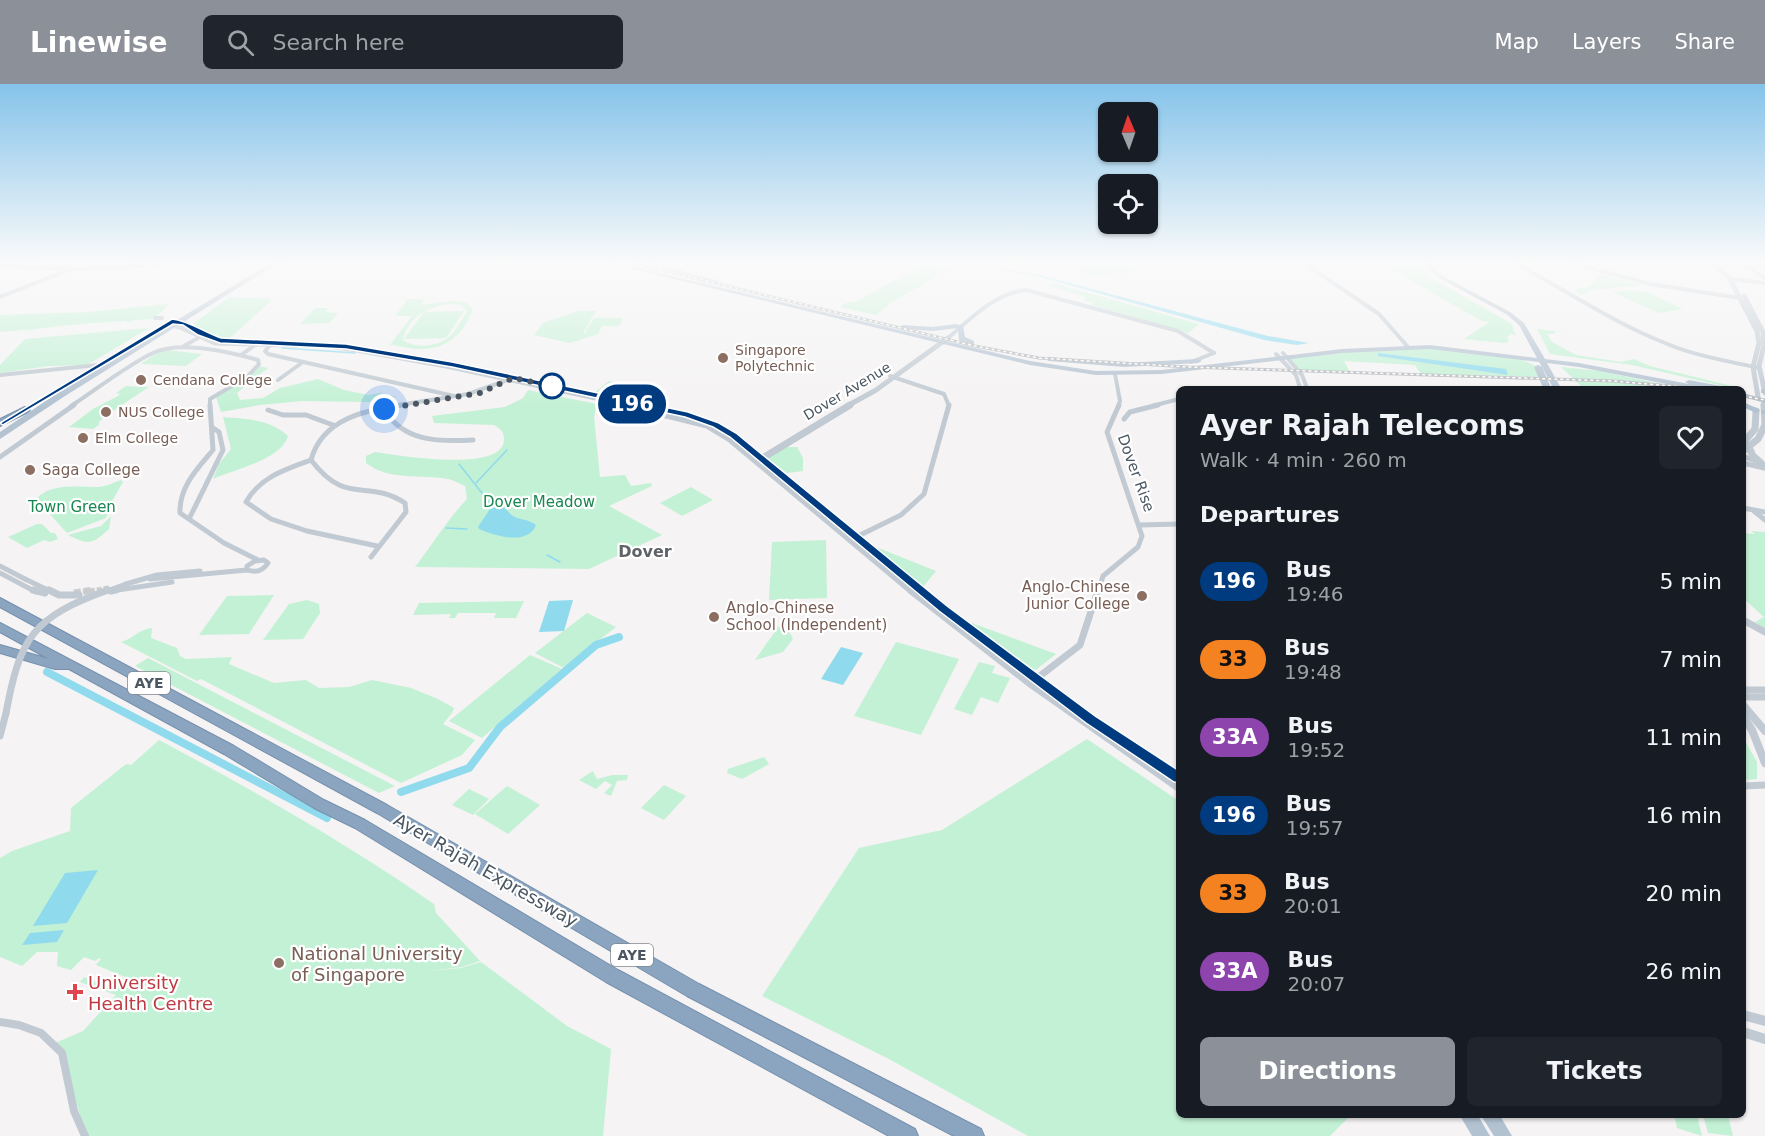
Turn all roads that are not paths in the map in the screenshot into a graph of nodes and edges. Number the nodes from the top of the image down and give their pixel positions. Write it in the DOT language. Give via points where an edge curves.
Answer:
graph roads {
  1 [pos="191,310"];
  2 [pos="200,310"];
  3 [pos="819,310"];
  4 [pos="824,310"];
  5 [pos="981,310"];
  6 [pos="1102,310"];
  7 [pos="1369,310"];
  8 [pos="1497,310"];
  9 [pos="1498,310"];
  10 [pos="1597,310"];
  11 [pos="1747,310"];
  12 [pos="1750,310"];
  13 [pos="194,314"];
  14 [pos="155,318"];
  15 [pos="172,322"];
  16 [pos="900,326"];
  17 [pos="958,327"];
  18 [pos="189,329"];
  19 [pos="162,333"];
  20 [pos="198,338"];
  21 [pos="1763,339"];
  22 [pos="943,340"];
  23 [pos="257,343"];
  24 [pos="272,343"];
  25 [pos="971,344"];
  26 [pos="1403,344"];
  27 [pos="1524,346"];
  28 [pos="184,347"];
  29 [pos="1505,353"];
  30 [pos="241,355"];
  31 [pos="1282,356"];
  32 [pos="1536,357"];
  33 [pos="1061,361"];
  34 [pos="303,362"];
  35 [pos="1190,362"];
  36 [pos="1565,363"];
  37 [pos="98,365"];
  38 [pos="1124,365"];
  39 [pos="1756,367"];
  40 [pos="1543,370"];
  41 [pos="1115,374"];
  42 [pos="81,375"];
  43 [pos="0,376"];
  44 [pos="893,376"];
  45 [pos="511,379"];
  46 [pos="278,380"];
  47 [pos="1299,386"];
  48 [pos="1306,386"];
  49 [pos="1547,386"];
  50 [pos="1555,386"];
  51 [pos="1687,386"];
  52 [pos="1709,386"];
  53 [pos="437,392"];
  54 [pos="1746,395"];
  55 [pos="459,397"];
  56 [pos="1176,400"];
  57 [pos="1760,401"];
  58 [pos="431,402"];
  59 [pos="384,409"];
  60 [pos="25,410"];
  61 [pos="268,410"];
  62 [pos="1124,419"];
  63 [pos="0,423"];
  64 [pos="333,425"];
  65 [pos="1765,425"];
  66 [pos="0,428"];
  67 [pos="213,428"];
  68 [pos="0,436"];
  69 [pos="473,440"];
  70 [pos="1746,445"];
  71 [pos="1746,446"];
  72 [pos="1746,448"];
  73 [pos="0,457"];
  74 [pos="758,458"];
  75 [pos="311,460"];
  76 [pos="1746,460"];
  77 [pos="1764,466"];
  78 [pos="1746,509"];
  79 [pos="1751,510"];
  80 [pos="1765,512"];
  81 [pos="190,517"];
  82 [pos="1765,520"];
  83 [pos="1176,524"];
  84 [pos="1140,525"];
  85 [pos="854,539"];
  86 [pos="377,546"];
  87 [pos="371,557"];
  88 [pos="258,560"];
  89 [pos="0,566"];
  90 [pos="247,570"];
  91 [pos="0,573"];
  92 [pos="219,573"];
  93 [pos="206,574"];
  94 [pos="150,579"];
  95 [pos="126,584"];
  96 [pos="45,593"];
  97 [pos="98,594"];
  98 [pos="0,596"];
  99 [pos="6,605"];
  100 [pos="1746,622"];
  101 [pos="0,627"];
  102 [pos="1765,632"];
  103 [pos="0,649"];
  104 [pos="70,664"];
  105 [pos="1033,681"];
  106 [pos="1746,690"];
  107 [pos="1765,690"];
  108 [pos="1746,697"];
  109 [pos="1765,697"];
  110 [pos="1746,709"];
  111 [pos="1746,721"];
  112 [pos="1765,731"];
  113 [pos="0,736"];
  114 [pos="1765,763"];
  115 [pos="1176,776"];
  116 [pos="1765,784"];
  117 [pos="1176,786"];
  118 [pos="1746,786"];
  119 [pos="1746,1016"];
  120 [pos="1765,1021"];
  121 [pos="0,1022"];
  122 [pos="1746,1033"];
  123 [pos="1765,1039"];
  124 [pos="1470,1118"];
  125 [pos="1491,1118"];
  126 [pos="85,1136"];
  127 [pos="908,1136"];
  128 [pos="974,1136"];
  129 [pos="1482,1136"];
  130 [pos="1504,1136"];
  1 -- 15 [label="main road"];
  2 -- 13 [label="main road"];
  3 -- 22 [label="main road"];
  4 -- 16 [label="main road"];
  5 -- 17 [label="street"];
  6 -- 35 [label="street" via="1178,331 1215,354"];
  7 -- 26 [label="street"];
  8 -- 27 [label="main road" via="1517,325"];
  9 -- 32 [label="main road" via="1519,322"];
  10 -- 39 [label="street" via="1664,343"];
  11 -- 21 [label="street"];
  12 -- 21 [label="street"];
  13 -- 15 [label="main road"];
  13 -- 18 [label="main road"];
  14 -- 15 [label="street"];
  15 -- 18 [label="street"];
  15 -- 19 [label="main road"];
  15 -- 37 [label="main road"];
  16 -- 17 [label="main road"];
  16 -- 22 [label="main road"];
  17 -- 22 [label="street"];
  17 -- 25 [label="main road" via="962,338"];
  18 -- 19 [label="main road"];
  18 -- 20 [label="street"];
  18 -- 23 [label="street" via="213,339"];
  19 -- 68 [label="main road"];
  20 -- 23 [label="street" via="215,343"];
  20 -- 28 [label="street"];
  21 -- 39 [label="street"];
  22 -- 25 [label="main road"];
  22 -- 41 [label="main road" via="1050,367"];
  22 -- 44 [label="street, Dover Avenue"];
  23 -- 24 [label="street"];
  23 -- 30 [label="street"];
  24 -- 34 [label="street" via="265,351 268,354"];
  24 -- 45 [label="street" via="329,346"];
  25 -- 33 [label="main road"];
  26 -- 29 [label="main road"];
  26 -- 31 [label="main road"];
  27 -- 29 [label="main road"];
  27 -- 32 [label="main road"];
  28 -- 30 [label="street"];
  28 -- 73 [label="street" via="159,349 146,356"];
  29 -- 32 [label="main road"];
  29 -- 40 [label="main road"];
  30 -- 67 [label="street" via="258,360 259,364 247,377 210,399"];
  31 -- 35 [label="main road"];
  31 -- 41 [label="main road" via="1175,371"];
  31 -- 47 [label="street"];
  31 -- 48 [label="street" via="1302,375"];
  32 -- 36 [label="main road"];
  32 -- 40 [label="main road"];
  32 -- 52 [label="main road" via="1623,368"];
  33 -- 38 [label="main road"];
  33 -- 41 [label="main road"];
  34 -- 46 [label="street"];
  34 -- 53 [label="street"];
  35 -- 38 [label="main road"];
  36 -- 40 [label="main road"];
  36 -- 51 [label="main road"];
  37 -- 42 [label="main road"];
  37 -- 43 [label="street"];
  38 -- 41 [label="main road" via="1115,368"];
  39 -- 57 [label="street"];
  40 -- 49 [label="main road"];
  40 -- 50 [label="main road"];
  41 -- 84 [label="street, Dover Rise" via="1120,401 1107,432"];
  42 -- 43 [label="street" via="75,370 58,370"];
  42 -- 60 [label="main road"];
  44 -- 74 [label="street, Dover Avenue"];
  44 -- 85 [label="street" via="944,394 948,411 920,501 907,514"];
  45 -- 55 [label="street" via="489,390"];
  45 -- 74 [label="street" via="686,416 718,431"];
  53 -- 55 [label="street"];
  53 -- 58 [label="street"];
  54 -- 57 [label="main road"];
  55 -- 58 [label="street"];
  56 -- 62 [label="street" via="1130,412"];
  57 -- 65 [label="street"];
  57 -- 70 [label="street" via="1758,421"];
  58 -- 59 [label="street"];
  59 -- 64 [label="street"];
  59 -- 69 [label="street" via="390,420 418,438"];
  60 -- 63 [label="highway"];
  60 -- 66 [label="main road"];
  61 -- 64 [label="street" via="283,415 306,415"];
  64 -- 75 [label="street" via="315,446"];
  65 -- 71 [label="street" via="1763,433"];
  67 -- 81 [label="street" via="219,432 222,450"];
  67 -- 81 [label="street" via="213,450 193,473 179,507 180,513"];
  72 -- 77 [label="street"];
  74 -- 85 [label="street"];
  75 -- 86 [label="street" via="330,483 348,490 390,495 405,503 406,512 384,543"];
  75 -- 86 [label="street" via="259,484 249,492 246,502 271,519"];
  76 -- 77 [label="street"];
  78 -- 79 [label="street"];
  79 -- 80 [label="street"];
  79 -- 82 [label="street"];
  81 -- 88 [label="street" via="222,542"];
  83 -- 84 [label="street"];
  84 -- 105 [label="street, Dover Rise" via="1138,547 1103,576 1080,645"];
  85 -- 105 [label="street"];
  86 -- 87 [label="street"];
  88 -- 90 [label="street" via="249,564"];
  88 -- 90 [label="street" via="268,564 257,571"];
  89 -- 95 [label="street, bridge" via="50,592 81,595"];
  90 -- 92 [label="street"];
  91 -- 96 [label="street"];
  92 -- 93 [label="street"];
  92 -- 95 [label="street" via="172,572"];
  93 -- 94 [label="street"];
  93 -- 97 [label="street, bridge"];
  95 -- 97 [label="street, bridge"];
  97 -- 113 [label="street, bridge" via="54,615 23,648"];
  98 -- 99 [label="highway, Ayer Rajah Expressway"];
  99 -- 128 [label="highway, Ayer Rajah Expressway / AYE" via="382,809 693,990"];
  100 -- 102 [label="street"];
  101 -- 104 [label="highway, Ayer Rajah Expressway / AYE"];
  103 -- 104 [label="highway" via="55,665"];
  104 -- 127 [label="highway, Ayer Rajah Expressway / AYE" via="360,824 612,976"];
  105 -- 115 [label="street"];
  105 -- 117 [label="street"];
  106 -- 107 [label="street"];
  108 -- 109 [label="street"];
  110 -- 112 [label="street"];
  111 -- 114 [label="street"];
  116 -- 118 [label="street"];
  119 -- 120 [label="street"];
  121 -- 126 [label="street" via="41,1033 62,1053 74,1111"];
  122 -- 123 [label="street"];
  124 -- 129 [label="main road"];
  125 -- 130 [label="main road"];
}
